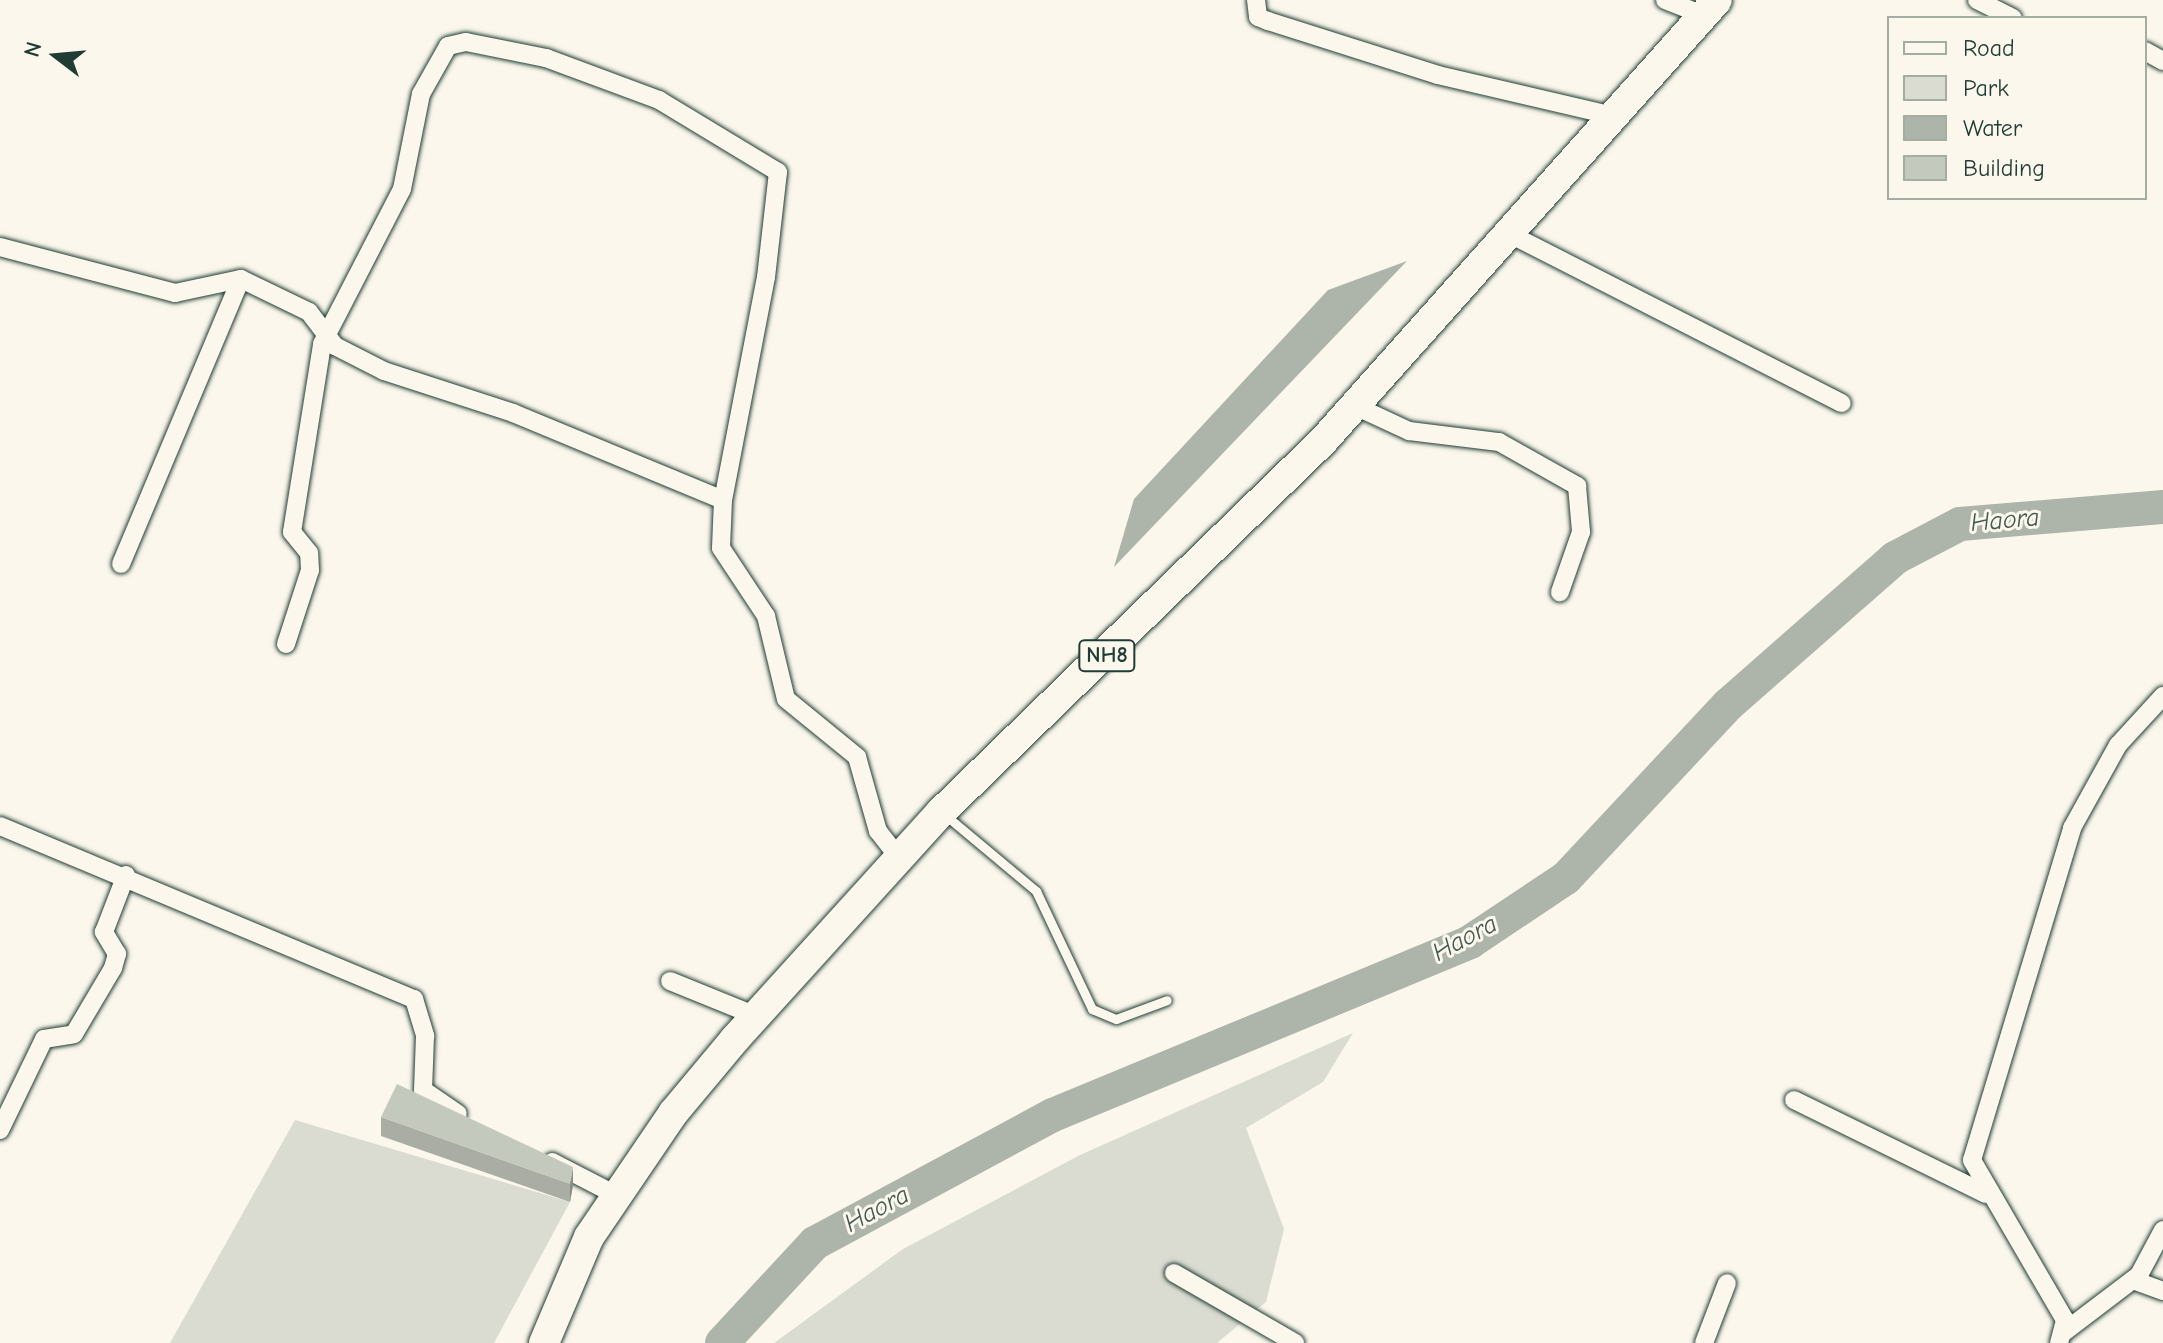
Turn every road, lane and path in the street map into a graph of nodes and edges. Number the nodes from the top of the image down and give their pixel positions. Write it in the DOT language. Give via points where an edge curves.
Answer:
graph roads {
  1 [pos="1256,0"];
  2 [pos="1665,0"];
  3 [pos="1977,0"];
  4 [pos="1710,8"];
  5 [pos="2009,16"];
  6 [pos="1610,115"];
  7 [pos="1504,231"];
  8 [pos="0,247"];
  9 [pos="241,279"];
  10 [pos="330,335"];
  11 [pos="1842,403"];
  12 [pos="1353,405"];
  13 [pos="723,500"];
  14 [pos="121,564"];
  15 [pos="1560,592"];
  16 [pos="286,644"];
  17 [pos="2163,696"];
  18 [pos="941,812"];
  19 [pos="0,826"];
  20 [pos="899,858"];
  21 [pos="126,875"];
  22 [pos="670,981"];
  23 [pos="1167,1000"];
  24 [pos="756,1016"];
  25 [pos="1794,1100"];
  26 [pos="478,1124"];
  27 [pos="0,1130"];
  28 [pos="533,1152"];
  29 [pos="616,1195"];
  30 [pos="1986,1195"];
  31 [pos="2163,1230"];
  32 [pos="1174,1273"];
  33 [pos="2133,1280"];
  34 [pos="1727,1283"];
  35 [pos="2163,1291"];
  36 [pos="2062,1338"];
  37 [pos="544,1343"];
  38 [pos="1295,1343"];
  39 [pos="1704,1343"];
  1 -- 6 [label="street" via="1258,17 1268,21 1438,75"];
  2 -- 4 [label="street"];
  3 -- 5 [label="street"];
  4 -- 6 [label="highway, NH8"];
  6 -- 7 [label="highway, NH8"];
  7 -- 11 [label="street"];
  7 -- 12 [label="highway, NH8"];
  8 -- 9 [label="street" via="175,293"];
  9 -- 10 [label="street" via="309,312"];
  9 -- 14 [label="street"];
  10 -- 13 [label="street" via="335,346 384,371 513,413"];
  10 -- 13 [label="street" via="402,189 421,94 448,46 466,42 546,58 659,100 768,162 780,182"];
  10 -- 16 [label="street" via="314,384 313,434 292,532 309,553 310,570"];
  12 -- 15 [label="street" via="1409,431 1499,442 1577,486 1581,532"];
  12 -- 18 [label="highway, NH8" via="1159,608"];
  13 -- 20 [label="street" via="721,548 766,616 786,699 857,757 878,831"];
  17 -- 30 [label="street" via="2118,745 2072,828 1972,1160"];
  18 -- 20 [label="highway, NH8"];
  18 -- 23 [label="lane" via="1036,891 1092,1009 1116,1019"];
  19 -- 21 [label="street"];
  20 -- 24 [label="highway, NH8"];
  21 -- 26 [label="street" via="414,999 425,1036 423,1090"];
  21 -- 27 [label="street" via="104,932 117,954 113,968 74,1034 44,1039"];
  22 -- 24 [label="street"];
  24 -- 29 [label="highway, NH8"];
  25 -- 30 [label="street"];
  28 -- 29 [label="street"];
  29 -- 37 [label="highway, NH8" via="589,1237"];
  30 -- 36 [label="street" via="2057,1305"];
  31 -- 33 [label="street"];
  32 -- 38 [label="street"];
  33 -- 35 [label="street"];
  33 -- 36 [label="street"];
  34 -- 39 [label="street"];
}
